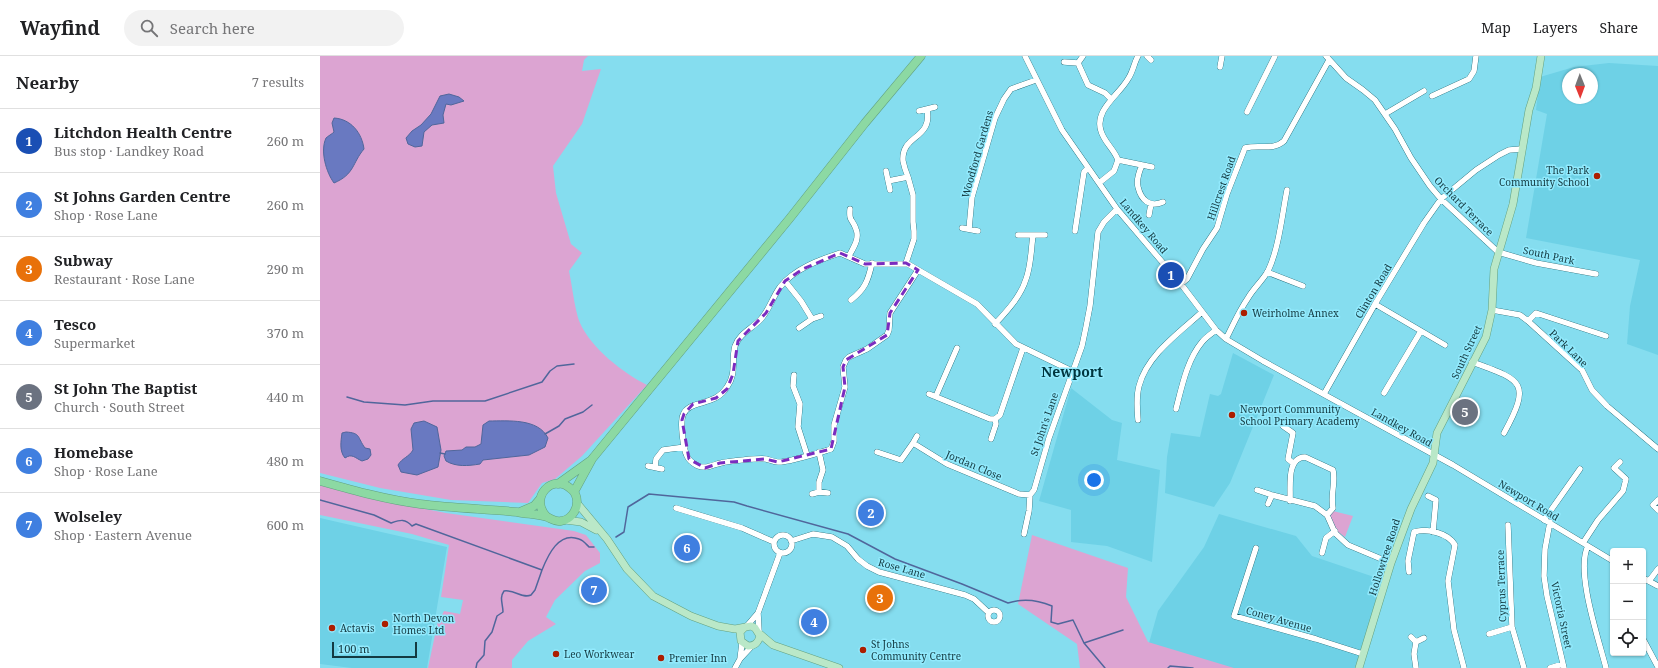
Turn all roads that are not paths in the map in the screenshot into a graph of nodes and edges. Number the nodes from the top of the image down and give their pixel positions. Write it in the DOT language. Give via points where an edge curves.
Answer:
graph roads {
  1 [pos="921,56"];
  2 [pos="1025,56"];
  3 [pos="1083,56"];
  4 [pos="1138,56"];
  5 [pos="1222,56"];
  6 [pos="1275,56"];
  7 [pos="1476,56"];
  8 [pos="1541,56"];
  9 [pos="1327,58"];
  10 [pos="1064,62"];
  11 [pos="1078,63"];
  12 [pos="1220,67"];
  13 [pos="1036,80"];
  14 [pos="1424,91"];
  15 [pos="1432,96"];
  16 [pos="1111,99"];
  17 [pos="1251,103"];
  18 [pos="1258,106"];
  19 [pos="935,107"];
  20 [pos="927,109"];
  21 [pos="919,111"];
  22 [pos="1247,112"];
  23 [pos="1386,114"];
  24 [pos="1522,149"];
  25 [pos="1118,160"];
  26 [pos="1142,165"];
  27 [pos="1152,167"];
  28 [pos="1088,168"];
  29 [pos="886,171"];
  30 [pos="908,177"];
  31 [pos="888,181"];
  32 [pos="1099,183"];
  33 [pos="890,190"];
  34 [pos="1287,190"];
  35 [pos="1441,199"];
  36 [pos="1163,202"];
  37 [pos="1151,204"];
  38 [pos="850,209"];
  39 [pos="1117,209"];
  40 [pos="1149,215"];
  41 [pos="962,228"];
  42 [pos="969,229"];
  43 [pos="978,230"];
  44 [pos="1075,231"];
  45 [pos="1018,235"];
  46 [pos="1033,235"];
  47 [pos="1044,235"];
  48 [pos="1498,252"];
  49 [pos="849,256"];
  50 [pos="872,263"];
  51 [pos="906,263"];
  52 [pos="916,268"];
  53 [pos="1267,272"];
  54 [pos="1596,274"];
  55 [pos="785,282"];
  56 [pos="1181,284"];
  57 [pos="1302,286"];
  58 [pos="851,300"];
  59 [pos="1375,304"];
  60 [pos="1492,310"];
  61 [pos="1202,312"];
  62 [pos="821,316"];
  63 [pos="812,320"];
  64 [pos="1528,321"];
  65 [pos="995,324"];
  66 [pos="799,328"];
  67 [pos="1216,330"];
  68 [pos="1421,331"];
  69 [pos="1606,336"];
  70 [pos="1226,339"];
  71 [pos="1444,345"];
  72 [pos="957,348"];
  73 [pos="1023,348"];
  74 [pos="1472,362"];
  75 [pos="1072,371"];
  76 [pos="794,375"];
  77 [pos="1384,393"];
  78 [pos="929,394"];
  79 [pos="1324,394"];
  80 [pos="936,396"];
  81 [pos="1176,409"];
  82 [pos="995,419"];
  83 [pos="1138,420"];
  84 [pos="1283,426"];
  85 [pos="1504,433"];
  86 [pos="918,436"];
  87 [pos="991,439"];
  88 [pos="913,443"];
  89 [pos="685,447"];
  90 [pos="1658,449"];
  91 [pos="818,452"];
  92 [pos="877,452"];
  93 [pos="807,455"];
  94 [pos="1435,455"];
  95 [pos="592,459"];
  96 [pos="1620,462"];
  97 [pos="1293,463"];
  98 [pos="648,466"];
  99 [pos="655,467"];
  100 [pos="662,469"];
  101 [pos="1580,469"];
  102 [pos="320,481"];
  103 [pos="558,484"];
  104 [pos="1257,490"];
  105 [pos="574,492"];
  106 [pos="819,492"];
  107 [pos="828,493"];
  108 [pos="812,494"];
  109 [pos="1030,495"];
  110 [pos="1272,495"];
  111 [pos="1428,496"];
  112 [pos="540,499"];
  113 [pos="1290,500"];
  114 [pos="577,503"];
  115 [pos="1656,503"];
  116 [pos="1268,504"];
  117 [pos="676,508"];
  118 [pos="1658,510"];
  119 [pos="517,512"];
  120 [pos="1327,515"];
  121 [pos="547,517"];
  122 [pos="565,520"];
  123 [pos="1547,521"];
  124 [pos="1508,525"];
  125 [pos="1335,531"];
  126 [pos="1433,532"];
  127 [pos="1024,534"];
  128 [pos="607,540"];
  129 [pos="791,541"];
  130 [pos="774,542"];
  131 [pos="1585,544"];
  132 [pos="1256,548"];
  133 [pos="780,553"];
  134 [pos="1322,553"];
  135 [pos="1610,559"];
  136 [pos="1391,563"];
  137 [pos="1658,569"];
  138 [pos="1409,572"];
  139 [pos="1646,579"];
  140 [pos="1650,581"];
  141 [pos="1658,586"];
  142 [pos="758,612"];
  143 [pos="989,613"];
  144 [pos="745,627"];
  145 [pos="1512,627"];
  146 [pos="724,628"];
  147 [pos="759,633"];
  148 [pos="1490,634"];
  149 [pos="1411,637"];
  150 [pos="1424,638"];
  151 [pos="741,640"];
  152 [pos="1416,642"];
  153 [pos="754,645"];
  154 [pos="773,645"];
  155 [pos="1646,645"];
  156 [pos="1363,654"];
  157 [pos="740,659"];
  158 [pos="1564,666"];
  159 [pos="1658,667"];
  160 [pos="735,668"];
  161 [pos="839,668"];
  162 [pos="1359,668"];
  163 [pos="1416,668"];
  164 [pos="1464,668"];
  165 [pos="1524,668"];
  166 [pos="1550,668"];
  167 [pos="1606,668"];
  1 -- 95 [label="highway"];
  2 -- 13 [label="street, Landkey Road"];
  3 -- 11 [label="street"];
  4 -- 16 [label="street" via="1130,77"];
  5 -- 12 [label="street"];
  6 -- 17 [label="street"];
  7 -- 15 [label="street" via="1474,72 1469,79"];
  8 -- 24 [label="main road, South Street"];
  9 -- 23 [label="street, Orchard Terrace" via="1346,78 1375,100"];
  9 -- 56 [label="street, Hillcrest Road" via="1284,141 1279,146 1245,148 1217,228 1187,279"];
  10 -- 11 [label="street"];
  11 -- 16 [label="street" via="1088,85 1105,93"];
  13 -- 28 [label="street, Landkey Road" via="1062,130"];
  13 -- 42 [label="street, Woodford Gardens" via="1011,89 995,118 972,197"];
  14 -- 23 [label="street"];
  16 -- 25 [label="street" via="1100,118 1100,130"];
  17 -- 18 [label="street"];
  17 -- 22 [label="street"];
  19 -- 20 [label="street"];
  20 -- 21 [label="street"];
  20 -- 30 [label="street" via="926,126 906,147 904,161"];
  23 -- 35 [label="street, Orchard Terrace" via="1420,171"];
  24 -- 35 [label="street, Clinton Road" via="1509,150 1499,155"];
  24 -- 48 [label="main road, South Street" via="1513,204"];
  25 -- 26 [label="street"];
  25 -- 32 [label="street" via="1114,171"];
  26 -- 27 [label="street"];
  26 -- 37 [label="street" via="1138,186 1141,196"];
  28 -- 32 [label="street, Landkey Road"];
  28 -- 44 [label="street" via="1084,172"];
  29 -- 31 [label="street"];
  30 -- 31 [label="street"];
  30 -- 51 [label="street" via="914,195 914,239"];
  31 -- 33 [label="street"];
  32 -- 39 [label="street, Landkey Road"];
  34 -- 53 [label="street" via="1275,250"];
  35 -- 48 [label="street, Orchard Terrace"];
  35 -- 59 [label="street, Clinton Road"];
  36 -- 37 [label="street"];
  37 -- 40 [label="street"];
  38 -- 49 [label="street" via="846,219 857,233 857,240"];
  39 -- 56 [label="street, Landkey Road"];
  39 -- 75 [label="street, St John's Lane" via="1098,232 1090,306 1082,346"];
  41 -- 42 [label="street"];
  42 -- 43 [label="street"];
  45 -- 46 [label="street"];
  46 -- 47 [label="street"];
  46 -- 65 [label="street" via="1026,279 1005,314"];
  48 -- 54 [label="street, South Park" via="1536,263"];
  48 -- 60 [label="main road, South Street" via="1494,270"];
  49 -- 50 [label="street" via="864,264"];
  49 -- 55 [label="street" via="840,253 830,256 803,268"];
  50 -- 51 [label="street"];
  50 -- 58 [label="street" via="869,278 861,292"];
  51 -- 52 [label="street"];
  52 -- 65 [label="street" via="977,304"];
  52 -- 91 [label="street" via="890,313 887,335 868,350 846,360 843,367 845,387 834,425 832,446"];
  53 -- 57 [label="street"];
  53 -- 70 [label="street" via="1247,298"];
  55 -- 63 [label="street" via="801,301"];
  55 -- 89 [label="street" via="766,313 738,341 734,354 733,374 726,389 708,402 693,404 687,408 682,420"];
  56 -- 61 [label="street, Landkey Road"];
  59 -- 68 [label="street"];
  59 -- 79 [label="street, Clinton Road"];
  60 -- 64 [label="street, Park Lane" via="1520,315"];
  60 -- 74 [label="main road, South Street" via="1486,337"];
  61 -- 67 [label="street, Landkey Road"];
  61 -- 83 [label="street" via="1156,355 1142,375 1138,387"];
  62 -- 63 [label="street"];
  63 -- 66 [label="street"];
  64 -- 69 [label="street" via="1536,314"];
  64 -- 90 [label="street, Park Lane" via="1582,370 1592,390 1607,406"];
  65 -- 73 [label="street"];
  67 -- 70 [label="street, Landkey Road"];
  67 -- 81 [label="street" via="1203,340 1195,351"];
  68 -- 71 [label="street"];
  68 -- 77 [label="street"];
  70 -- 79 [label="street, Landkey Road"];
  72 -- 80 [label="street"];
  73 -- 75 [label="street"];
  73 -- 82 [label="street" via="1000,416"];
  74 -- 85 [label="street" via="1505,375 1519,386 1520,398"];
  74 -- 94 [label="main road, South Street" via="1437,433"];
  75 -- 109 [label="street, St John's Lane" via="1048,438 1034,490"];
  76 -- 93 [label="street" via="791,386 800,404 798,427"];
  78 -- 80 [label="street"];
  79 -- 94 [label="street, Landkey Road"];
  80 -- 82 [label="street"];
  82 -- 87 [label="street"];
  84 -- 97 [label="street" via="1293,433 1288,459"];
  86 -- 88 [label="street"];
  88 -- 92 [label="street" via="901,460"];
  88 -- 109 [label="street, Jordan Close" via="947,464 1018,494"];
  89 -- 93 [label="street" via="693,464 705,468 720,463 766,459 778,462"];
  89 -- 99 [label="street" via="663,450 656,458"];
  91 -- 93 [label="street"];
  91 -- 106 [label="street" via="823,470"];
  94 -- 123 [label="street, Newport Road"];
  94 -- 136 [label="main road, Hollowtree Road"];
  95 -- 103 [label="highway"];
  95 -- 105 [label="highway"];
  96 -- 131 [label="street" via="1614,468 1626,479 1623,491 1598,520"];
  97 -- 113 [label="street"];
  97 -- 120 [label="street" via="1305,457 1333,470 1333,508"];
  98 -- 99 [label="street"];
  99 -- 100 [label="street"];
  101 -- 123 [label="street"];
  102 -- 119 [label="highway" via="418,504"];
  103 -- 105 [label="highway" via="567,486"];
  103 -- 112 [label="highway" via="548,487"];
  104 -- 110 [label="street"];
  105 -- 114 [label="highway"];
  106 -- 107 [label="street"];
  106 -- 108 [label="street"];
  109 -- 127 [label="street, St John's Lane"];
  110 -- 113 [label="street"];
  110 -- 116 [label="street"];
  111 -- 126 [label="street" via="1436,500"];
  112 -- 119 [label="highway" via="526,511"];
  112 -- 121 [label="highway" via="541,509"];
  113 -- 120 [label="street" via="1315,506"];
  114 -- 122 [label="highway" via="574,513"];
  114 -- 128 [label="main road"];
  115 -- 118 [label="street"];
  117 -- 130 [label="street" via="742,528"];
  119 -- 121 [label="highway"];
  120 -- 125 [label="street"];
  121 -- 122 [label="highway" via="558,521"];
  122 -- 128 [label="main road" via="587,524"];
  123 -- 131 [label="street, Newport Road"];
  123 -- 158 [label="street, Victoria Street" via="1544,576"];
  124 -- 145 [label="street, Cyprus Terrace"];
  125 -- 134 [label="street" via="1326,538"];
  125 -- 136 [label="street" via="1348,545"];
  126 -- 138 [label="street" via="1414,532 1408,561"];
  126 -- 164 [label="street" via="1451,538 1455,545 1448,581 1454,630"];
  128 -- 146 [label="main road" via="627,569 653,596 691,616"];
  129 -- 130 [label="street" via="788,537 781,536"];
  129 -- 133 [label="street" via="790,551"];
  129 -- 143 [label="street, Rose Lane" via="813,534 832,537 847,546 858,559 872,569 974,599"];
  130 -- 133 [label="street" via="774,548"];
  131 -- 135 [label="street, Newport Road"];
  131 -- 167 [label="street" via="1584,575"];
  132 -- 156 [label="street, Coney Avenue" via="1234,616"];
  133 -- 142 [label="street"];
  136 -- 156 [label="main road, Hollowtree Road"];
  137 -- 140 [label="street"];
  139 -- 140 [label="street"];
  140 -- 141 [label="street"];
  142 -- 144 [label="street"];
  142 -- 147 [label="street"];
  144 -- 146 [label="main road"];
  144 -- 147 [label="main road" via="751,626"];
  144 -- 151 [label="main road" via="740,632"];
  145 -- 148 [label="street"];
  145 -- 165 [label="street, Cyprus Terrace"];
  146 -- 151 [label="main road"];
  147 -- 153 [label="main road"];
  147 -- 154 [label="main road"];
  149 -- 152 [label="street"];
  150 -- 152 [label="street"];
  151 -- 153 [label="main road" via="748,646"];
  151 -- 157 [label="street"];
  152 -- 163 [label="street"];
  153 -- 154 [label="main road"];
  153 -- 157 [label="street"];
  154 -- 161 [label="main road"];
  155 -- 159 [label="street"];
  156 -- 162 [label="main road, Hollowtree Road"];
  157 -- 160 [label="street"];
  158 -- 166 [label="street, Victoria Street"];
}
